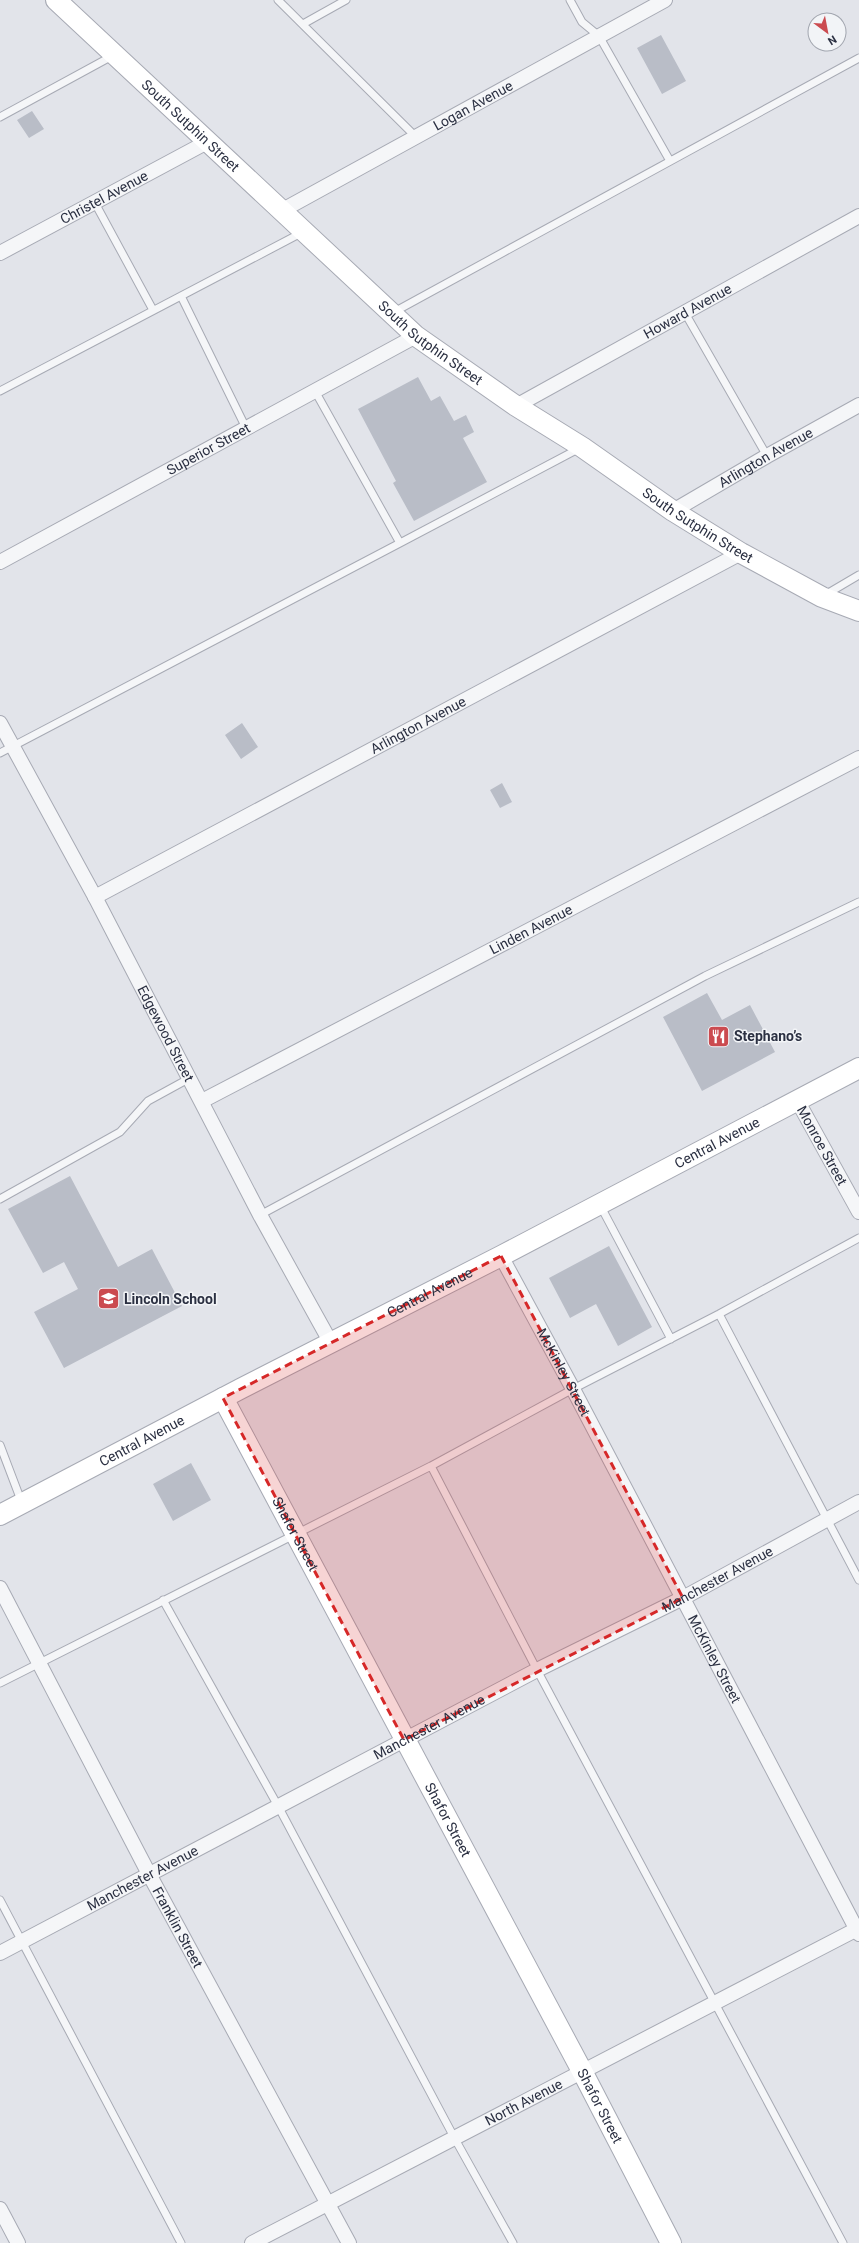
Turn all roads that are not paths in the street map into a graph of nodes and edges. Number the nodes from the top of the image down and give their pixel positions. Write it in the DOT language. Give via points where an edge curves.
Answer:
graph roads {
  1 [pos="56,0"];
  2 [pos="278,0"];
  3 [pos="346,0"];
  4 [pos="570,0"];
  5 [pos="665,0"];
  6 [pos="303,24"];
  7 [pos="599,36"];
  8 [pos="114,55"];
  9 [pos="859,58"];
  10 [pos="0,117"];
  11 [pos="416,137"];
  12 [pos="209,141"];
  13 [pos="670,161"];
  14 [pos="95,203"];
  15 [pos="281,211"];
  16 [pos="859,216"];
  17 [pos="303,232"];
  18 [pos="0,253"];
  19 [pos="181,296"];
  20 [pos="153,310"];
  21 [pos="685,313"];
  22 [pos="391,314"];
  23 [pos="416,336"];
  24 [pos="0,391"];
  25 [pos="315,391"];
  26 [pos="859,405"];
  27 [pos="516,406"];
  28 [pos="246,428"];
  29 [pos="582,447"];
  30 [pos="767,456"];
  31 [pos="673,511"];
  32 [pos="400,544"];
  33 [pos="741,554"];
  34 [pos="0,562"];
  35 [pos="859,575"];
  36 [pos="822,597"];
  37 [pos="859,611"];
  38 [pos="0,723"];
  39 [pos="6,750"];
  40 [pos="859,758"];
  41 [pos="95,897"];
  42 [pos="859,902"];
  43 [pos="859,1068"];
  44 [pos="190,1078"];
  45 [pos="797,1100"];
  46 [pos="202,1101"];
  47 [pos="0,1199"];
  48 [pos="599,1204"];
  49 [pos="859,1212"];
  50 [pos="260,1215"];
  51 [pos="859,1238"];
  52 [pos="501,1256"];
  53 [pos="719,1314"];
  54 [pos="671,1339"];
  55 [pos="331,1343"];
  56 [pos="573,1389"];
  57 [pos="223,1398"];
  58 [pos="0,1445"];
  59 [pos="431,1466"];
  60 [pos="859,1502"];
  61 [pos="22,1504"];
  62 [pos="0,1515"];
  63 [pos="826,1518"];
  64 [pos="294,1534"];
  65 [pos="859,1580"];
  66 [pos="0,1588"];
  67 [pos="683,1598"];
  68 [pos="163,1600"];
  69 [pos="40,1662"];
  70 [pos="537,1670"];
  71 [pos="0,1683"];
  72 [pos="404,1740"];
  73 [pos="278,1806"];
  74 [pos="149,1874"];
  75 [pos="0,1900"];
  76 [pos="858,1931"];
  77 [pos="23,1942"];
  78 [pos="0,1953"];
  79 [pos="715,2001"];
  80 [pos="582,2071"];
  81 [pos="455,2139"];
  82 [pos="329,2204"];
  83 [pos="0,2209"];
  84 [pos="18,2243"];
  85 [pos="181,2243"];
  86 [pos="252,2243"];
  87 [pos="349,2243"];
  88 [pos="513,2243"];
  89 [pos="671,2243"];
  90 [pos="844,2243"];
  1 -- 8 [label="street, South Sutphin Street"];
  2 -- 6 [label="lane"];
  3 -- 6 [label="lane"];
  4 -- 7 [label="lane" via="582,22"];
  5 -- 7 [label="street, Logan Avenue"];
  6 -- 11 [label="lane"];
  7 -- 11 [label="street, Logan Avenue"];
  7 -- 13 [label="lane"];
  8 -- 10 [label="lane"];
  8 -- 12 [label="street, South Sutphin Street"];
  9 -- 13 [label="lane"];
  11 -- 15 [label="street, Logan Avenue"];
  12 -- 14 [label="street, Christel Avenue"];
  12 -- 15 [label="street, South Sutphin Street"];
  13 -- 22 [label="lane"];
  14 -- 18 [label="street, Christel Avenue"];
  14 -- 20 [label="lane"];
  15 -- 17 [label="street, South Sutphin Street"];
  16 -- 21 [label="street, Howard Avenue"];
  17 -- 19 [label="lane"];
  17 -- 22 [label="street, South Sutphin Street"];
  19 -- 20 [label="lane"];
  19 -- 28 [label="lane"];
  20 -- 24 [label="lane"];
  21 -- 27 [label="street, Howard Avenue"];
  21 -- 30 [label="lane"];
  22 -- 23 [label="street, South Sutphin Street"];
  23 -- 25 [label="street, Superior Street"];
  23 -- 27 [label="street, South Sutphin Street"];
  25 -- 28 [label="street, Superior Street"];
  25 -- 32 [label="lane"];
  26 -- 30 [label="street, Arlington Avenue"];
  27 -- 29 [label="street, South Sutphin Street"];
  28 -- 34 [label="street, Superior Street"];
  29 -- 31 [label="street, South Sutphin Street"];
  29 -- 32 [label="lane"];
  30 -- 31 [label="street, Arlington Avenue"];
  31 -- 33 [label="street, South Sutphin Street"];
  32 -- 39 [label="lane"];
  33 -- 36 [label="street, South Sutphin Street"];
  33 -- 41 [label="street, Arlington Avenue"];
  35 -- 36 [label="lane"];
  36 -- 37 [label="street, South Sutphin Street"];
  38 -- 39 [label="street, Edgewood Street"];
  39 -- 41 [label="street, Edgewood Street"];
  40 -- 46 [label="street, Linden Avenue"];
  41 -- 44 [label="street, Edgewood Street"];
  42 -- 50 [label="lane" via="705,976"];
  43 -- 45 [label="street, Central Avenue"];
  44 -- 46 [label="street, Edgewood Street"];
  44 -- 47 [label="lane" via="148,1101 120,1132"];
  45 -- 48 [label="street, Central Avenue"];
  45 -- 49 [label="street, Monroe Street"];
  46 -- 50 [label="street, Edgewood Street"];
  48 -- 52 [label="street, Central Avenue"];
  48 -- 54 [label="lane"];
  50 -- 55 [label="street, Edgewood Street"];
  51 -- 53 [label="lane"];
  52 -- 55 [label="street, Central Avenue"];
  52 -- 56 [label="street, McKinley Street"];
  53 -- 54 [label="lane"];
  53 -- 63 [label="lane"];
  54 -- 56 [label="lane"];
  55 -- 57 [label="street, Central Avenue"];
  56 -- 59 [label="lane"];
  56 -- 67 [label="street, McKinley Street"];
  57 -- 61 [label="street, Central Avenue"];
  57 -- 64 [label="street, Shafor Street"];
  58 -- 61 [label="lane"];
  59 -- 64 [label="lane"];
  59 -- 70 [label="lane"];
  60 -- 63 [label="street, Manchester Avenue"];
  61 -- 62 [label="street, Central Avenue"];
  63 -- 65 [label="lane"];
  63 -- 67 [label="street, Manchester Avenue"];
  64 -- 68 [label="lane"];
  64 -- 72 [label="street, Shafor Street"];
  66 -- 69 [label="street, Franklin Street"];
  67 -- 70 [label="street, Manchester Avenue"];
  67 -- 76 [label="street, McKinley Street"];
  68 -- 69 [label="lane"];
  68 -- 73 [label="lane"];
  69 -- 71 [label="lane"];
  69 -- 74 [label="street, Franklin Street"];
  70 -- 72 [label="street, Manchester Avenue"];
  70 -- 79 [label="lane"];
  72 -- 73 [label="street, Manchester Avenue"];
  72 -- 80 [label="street, Shafor Street"];
  73 -- 74 [label="street, Manchester Avenue"];
  73 -- 81 [label="lane"];
  74 -- 77 [label="street, Manchester Avenue"];
  74 -- 82 [label="street, Franklin Street"];
  75 -- 77 [label="lane"];
  76 -- 79 [label="street, North Avenue"];
  77 -- 78 [label="street, Manchester Avenue"];
  77 -- 85 [label="lane"];
  79 -- 80 [label="street, North Avenue"];
  79 -- 90 [label="lane"];
  80 -- 81 [label="street, North Avenue"];
  80 -- 89 [label="street, Shafor Street"];
  81 -- 82 [label="street, North Avenue"];
  81 -- 88 [label="lane"];
  82 -- 86 [label="street, North Avenue"];
  82 -- 87 [label="street, Franklin Street"];
  83 -- 84 [label="street"];
}
